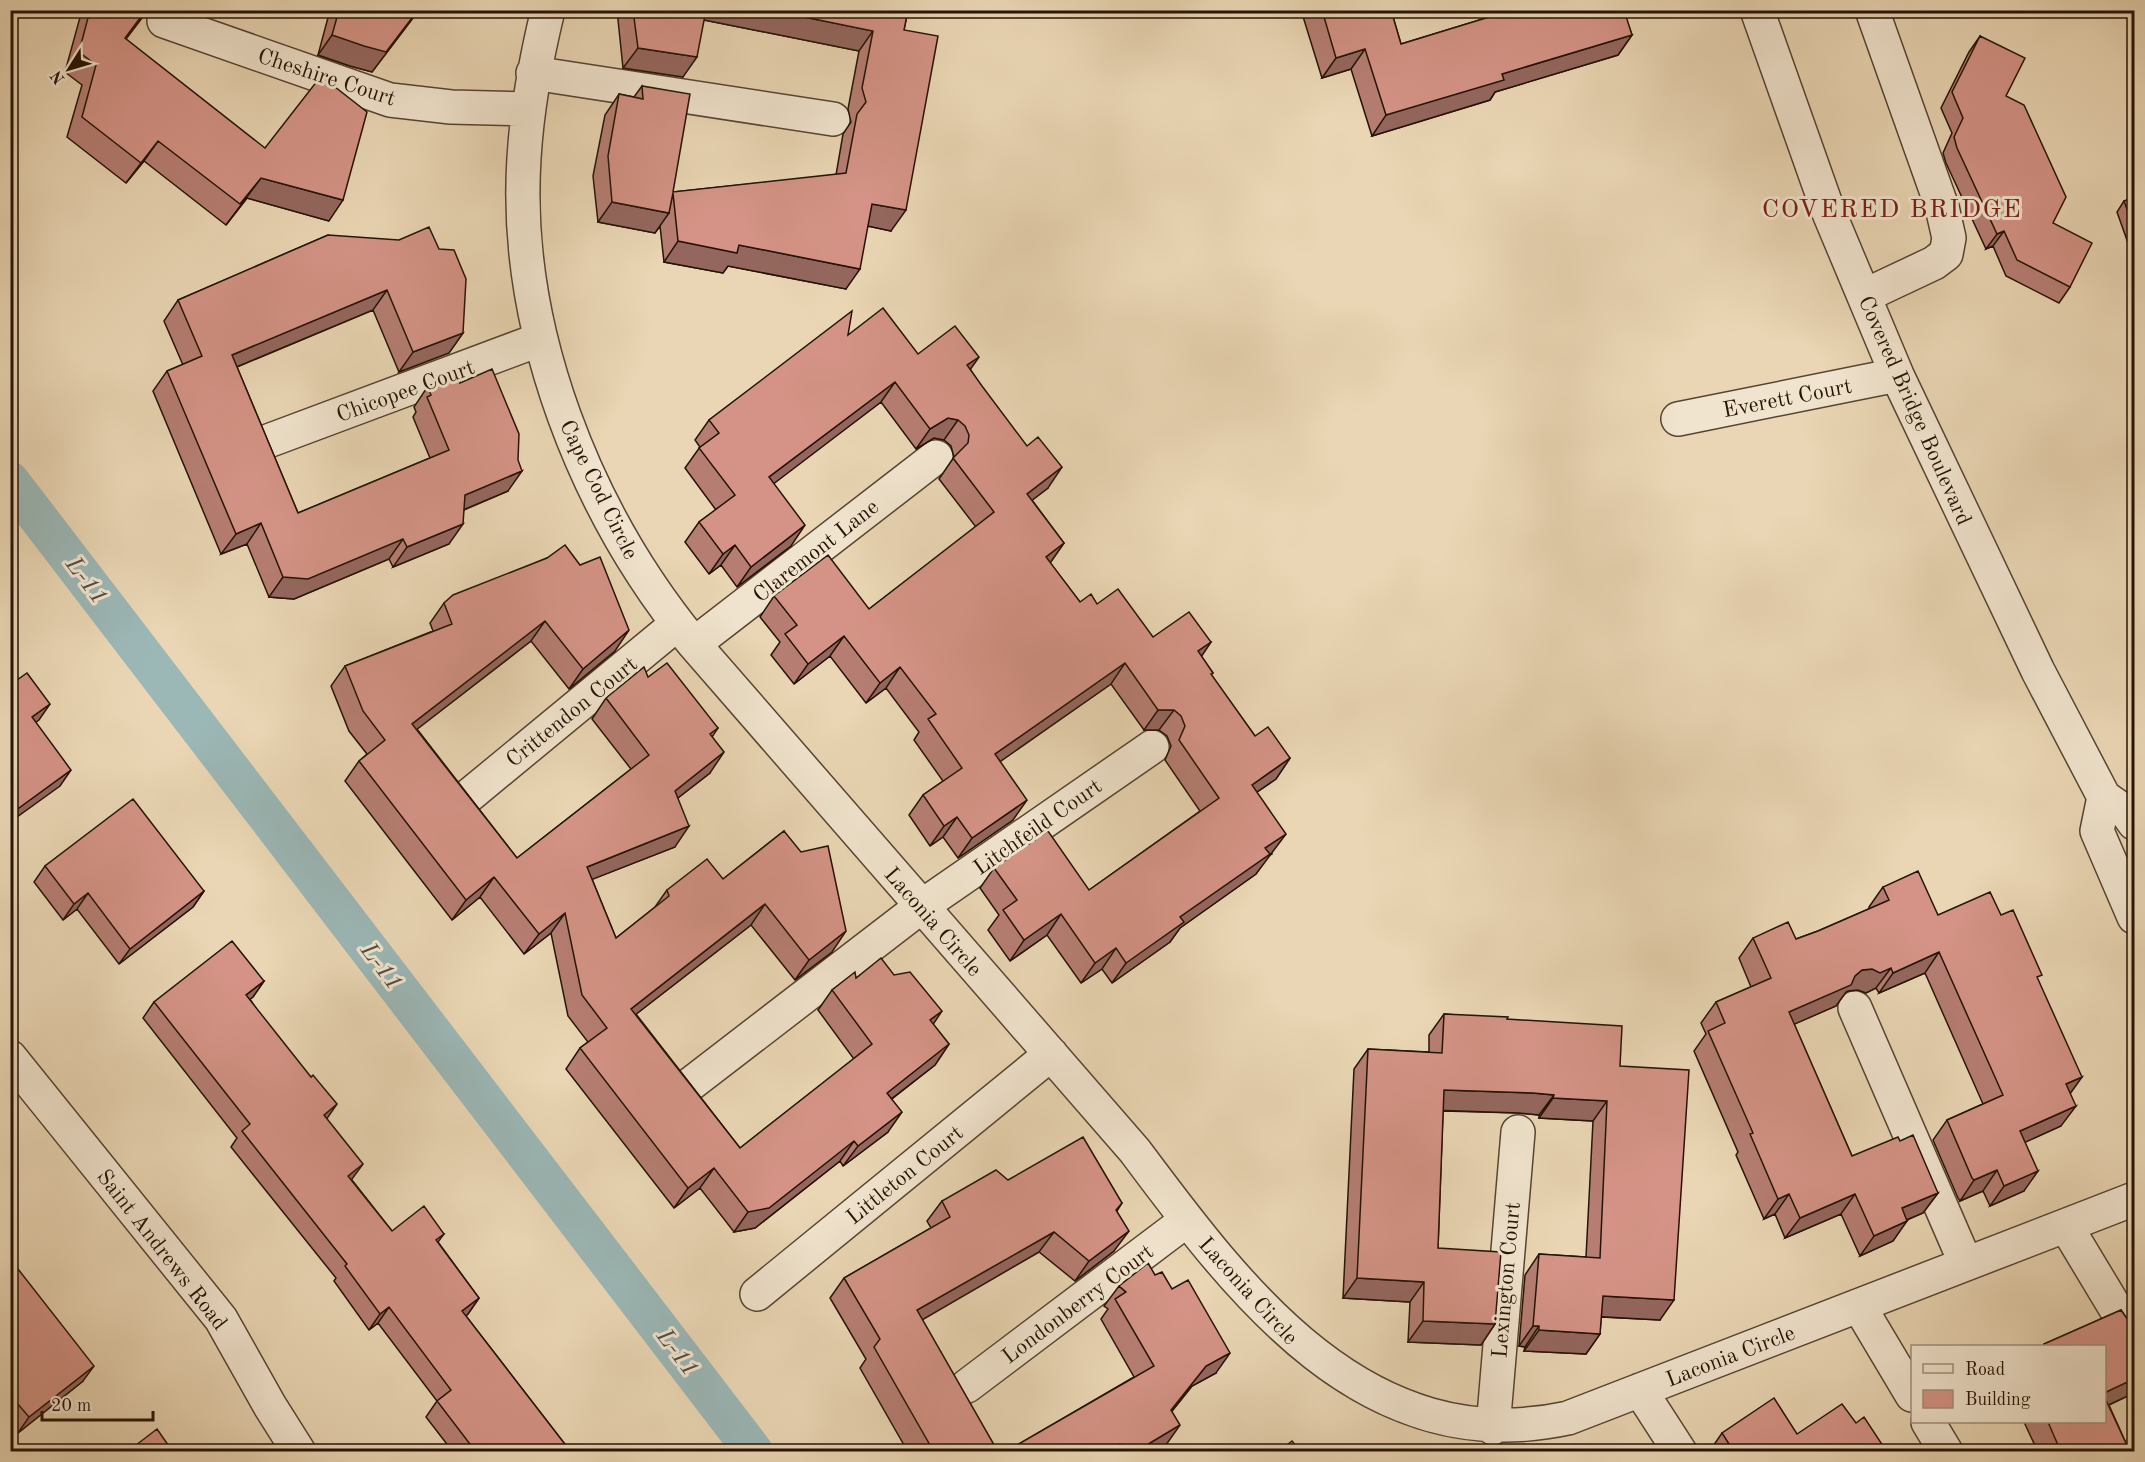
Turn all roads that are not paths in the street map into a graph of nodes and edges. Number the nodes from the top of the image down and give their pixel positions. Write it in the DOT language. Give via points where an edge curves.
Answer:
graph roads {
  1 [pos="548,10"];
  2 [pos="1872,10"];
  3 [pos="1758,11"];
  4 [pos="164,21"];
  5 [pos="533,73"];
  6 [pos="530,109"];
  7 [pos="833,119"];
  8 [pos="1864,296"];
  9 [pos="541,339"];
  10 [pos="1897,375"];
  11 [pos="1678,419"];
  12 [pos="268,441"];
  13 [pos="936,457"];
  14 [pos="686,634"];
  15 [pos="1152,747"];
  16 [pos="802,772"];
  17 [pos="2104,797"];
  18 [pos="466,798"];
  19 [pos="2134,823"];
  20 [pos="922,906"];
  21 [pos="2134,917"];
  22 [pos="1855,1008"];
  23 [pos="1051,1054"];
  24 [pos="10,1057"];
  25 [pos="688,1086"];
  26 [pos="1518,1132"];
  27 [pos="2134,1199"];
  28 [pos="1187,1220"];
  29 [pos="2066,1226"];
  30 [pos="1966,1264"];
  31 [pos="757,1294"];
  32 [pos="1859,1306"];
  33 [pos="2134,1340"];
  34 [pos="967,1386"];
  35 [pos="1640,1390"];
  36 [pos="1911,1393"];
  37 [pos="1929,1423"];
  38 [pos="1472,1435"];
  39 [pos="299,1452"];
  40 [pos="1680,1452"];
  41 [pos="1946,1452"];
  1 -- 5 [label="street, Cape Cod Circle"];
  2 -- 8 [label="street" via="1942,207 1949,238 1946,254 1934,264"];
  3 -- 8 [label="street, Covered Bridge Boulevard" via="1829,213"];
  4 -- 6 [label="street, Cheshire Court" via="390,100 451,107"];
  5 -- 6 [label="street, Cape Cod Circle"];
  5 -- 7 [label="street"];
  6 -- 9 [label="street, Cape Cod Circle" via="524,159 524,216"];
  8 -- 10 [label="street, Covered Bridge Boulevard"];
  9 -- 12 [label="street, Chicopee Court"];
  9 -- 14 [label="street, Cape Cod Circle" via="571,437 608,515 641,571"];
  10 -- 11 [label="street, Everett Court"];
  10 -- 17 [label="street, Covered Bridge Boulevard" via="2038,671"];
  13 -- 14 [label="street, Claremont Lane"];
  14 -- 16 [label="street, Cape Cod Circle"];
  14 -- 18 [label="street, Crittendon Court"];
  15 -- 20 [label="street, Litchfeild Court"];
  16 -- 20 [label="street, Laconia Circle"];
  17 -- 19 [label="street, Covered Bridge Boulevard"];
  17 -- 21 [label="street" via="2097,831"];
  20 -- 23 [label="street, Laconia Circle"];
  20 -- 25 [label="street"];
  22 -- 30 [label="street"];
  23 -- 28 [label="street, Laconia Circle" via="1135,1151"];
  23 -- 31 [label="street, Littleton Court"];
  24 -- 39 [label="street, Saint Andrews Road" via="221,1319"];
  26 -- 38 [label="street, Lexington Court"];
  27 -- 29 [label="street, Laconia Circle"];
  28 -- 34 [label="street, Londonberry Court"];
  28 -- 38 [label="street, Laconia Circle" via="1262,1311 1305,1351 1353,1385 1407,1412"];
  29 -- 30 [label="street, Laconia Circle"];
  29 -- 33 [label="street"];
  30 -- 32 [label="street, Laconia Circle"];
  32 -- 35 [label="street, Laconia Circle"];
  32 -- 36 [label="street"];
  35 -- 38 [label="street, Laconia Circle" via="1551,1423"];
  35 -- 40 [label="street"];
  37 -- 41 [label="street"];
}
